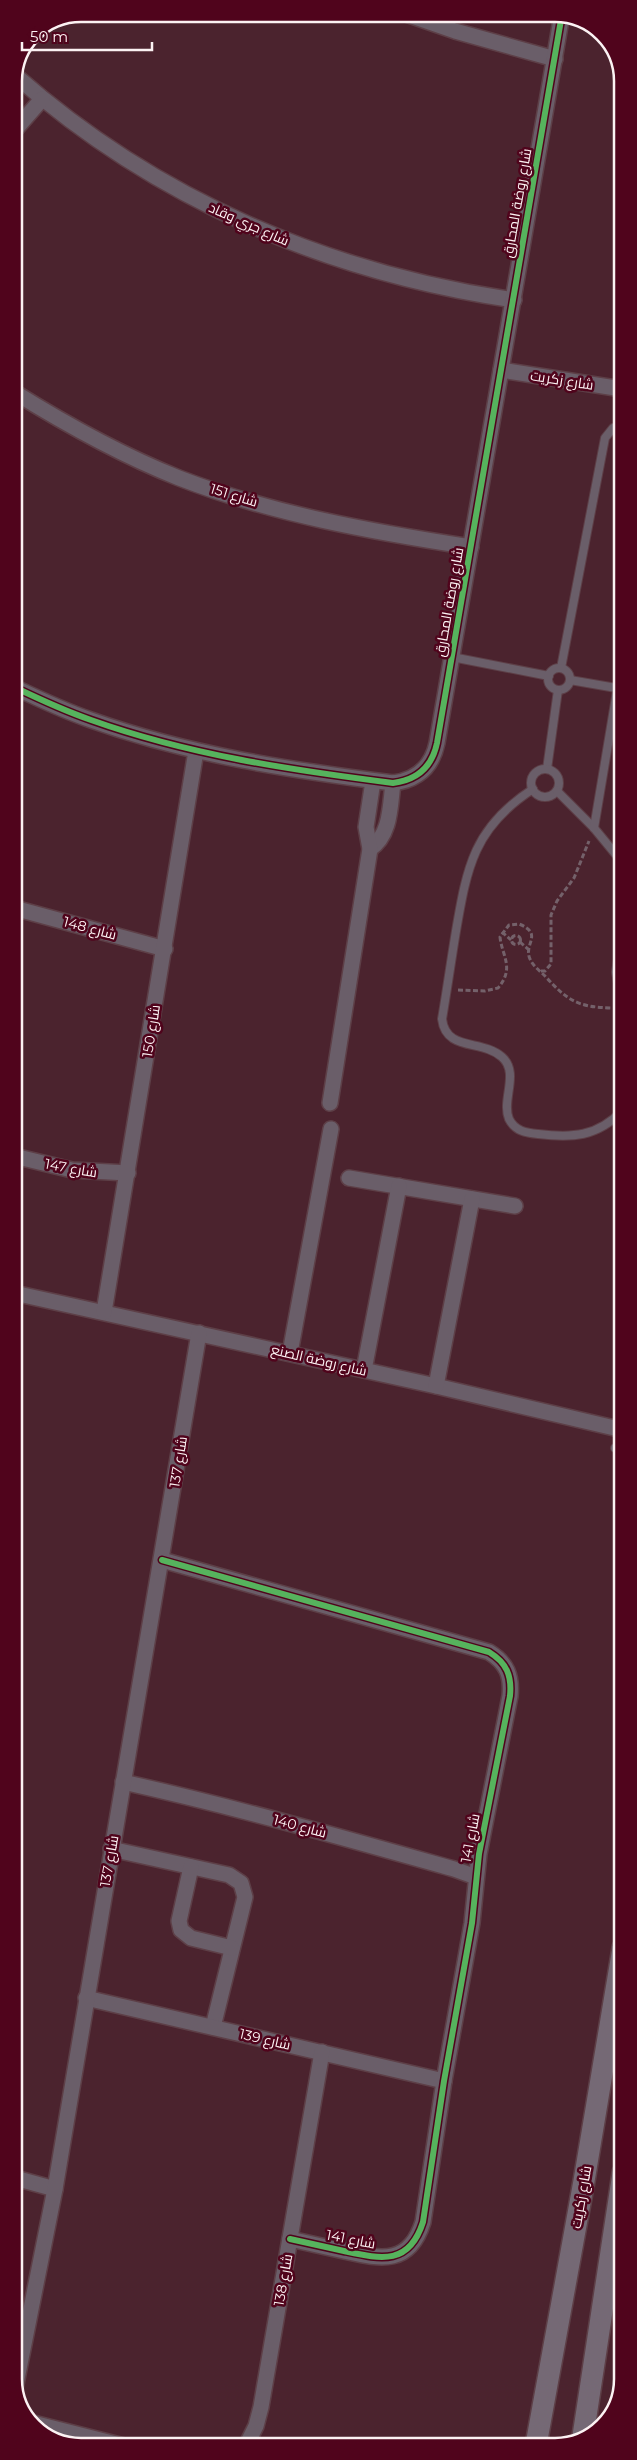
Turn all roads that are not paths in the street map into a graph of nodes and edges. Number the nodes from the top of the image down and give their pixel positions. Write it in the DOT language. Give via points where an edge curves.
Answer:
graph roads {
  1 [pos="432,23"];
  2 [pos="561,23"];
  3 [pos="555,59"];
  4 [pos="23,82"];
  5 [pos="42,99"];
  6 [pos="23,121"];
  7 [pos="514,300"];
  8 [pos="501,370"];
  9 [pos="614,388"];
  10 [pos="23,397"];
  11 [pos="614,428"];
  12 [pos="471,547"];
  13 [pos="452,657"];
  14 [pos="561,668"];
  15 [pos="549,676"];
  16 [pos="570,680"];
  17 [pos="614,688"];
  18 [pos="558,690"];
  19 [pos="23,691"];
  20 [pos="614,721"];
  21 [pos="196,750"];
  22 [pos="547,770"];
  23 [pos="373,780"];
  24 [pos="393,783"];
  25 [pos="533,789"];
  26 [pos="557,791"];
  27 [pos="594,828"];
  28 [pos="370,849"];
  29 [pos="614,852"];
  30 [pos="23,910"];
  31 [pos="165,949"];
  32 [pos="330,1103"];
  33 [pos="614,1118"];
  34 [pos="330,1129"];
  35 [pos="23,1158"];
  36 [pos="128,1173"];
  37 [pos="349,1178"];
  38 [pos="399,1186"];
  39 [pos="472,1199"];
  40 [pos="515,1206"];
  41 [pos="23,1295"];
  42 [pos="104,1312"];
  43 [pos="198,1332"];
  44 [pos="290,1353"];
  45 [pos="364,1370"];
  46 [pos="436,1386"];
  47 [pos="614,1428"];
  48 [pos="162,1560"];
  49 [pos="123,1782"];
  50 [pos="111,1849"];
  51 [pos="191,1867"];
  52 [pos="476,1877"];
  53 [pos="232,1948"];
  54 [pos="86,1998"];
  55 [pos="614,2002"];
  56 [pos="213,2027"];
  57 [pos="322,2052"];
  58 [pos="444,2081"];
  59 [pos="23,2180"];
  60 [pos="55,2189"];
  61 [pos="614,2232"];
  62 [pos="290,2239"];
  63 [pos="23,2349"];
  64 [pos="48,2427"];
  65 [pos="584,2430"];
  66 [pos="86,2437"];
  67 [pos="250,2437"];
  68 [pos="537,2438"];
  1 -- 3 [label="street"];
  2 -- 3 [label="street, شارع روضة المحارق"];
  3 -- 7 [label="street, شارع روضة المحارق"];
  4 -- 5 [label="street, شارع جري وقاد"];
  5 -- 6 [label="street"];
  5 -- 7 [label="street, شارع جري وقاد" via="141,170 278,238 372,271 421,284"];
  7 -- 8 [label="street, شارع روضة المحارق"];
  8 -- 9 [label="street, شارع زكريت"];
  8 -- 12 [label="street, شارع روضة المحارق"];
  10 -- 12 [label="street, شارع 151" via="95,440 181,478 326,520"];
  11 -- 14 [label="lane" via="605,438"];
  12 -- 13 [label="street, شارع روضة المحارق"];
  13 -- 15 [label="lane"];
  13 -- 24 [label="street, شارع روضة المحارق" via="437,744 431,761 411,779"];
  14 -- 15 [label="lane"];
  14 -- 16 [label="lane" via="569,674"];
  15 -- 18 [label="lane" via="550,684"];
  16 -- 17 [label="lane"];
  16 -- 18 [label="lane" via="566,688"];
  18 -- 22 [label="lane"];
  19 -- 21 [label="street, شارع روضة المحارق" via="91,720"];
  20 -- 27 [label="lane"];
  21 -- 23 [label="street, شارع روضة المحارق" via="283,769"];
  21 -- 31 [label="street, شارع 150"];
  22 -- 25 [label="lane" via="536,772"];
  22 -- 26 [label="lane" via="553,771 559,780"];
  23 -- 24 [label="street, شارع روضة المحارق"];
  23 -- 28 [label="street" via="366,826"];
  24 -- 28 [label="street" via="384,835"];
  25 -- 26 [label="lane" via="547,797"];
  25 -- 33 [label="lane" via="498,817 474,854 464,883 442,1019 446,1033 459,1042 496,1053 505,1060 510,1076 507,1111 518,1130 556,1136 580,1135 603,1127"];
  26 -- 27 [label="lane"];
  27 -- 29 [label="lane"];
  28 -- 32 [label="street"];
  30 -- 31 [label="street, شارع 148"];
  31 -- 36 [label="street, شارع 150"];
  34 -- 44 [label="street"];
  35 -- 36 [label="street, شارع 147" via="72,1170"];
  36 -- 42 [label="street, شارع 150"];
  37 -- 38 [label="street"];
  38 -- 39 [label="street"];
  38 -- 45 [label="street"];
  39 -- 40 [label="street"];
  39 -- 46 [label="street"];
  41 -- 42 [label="street, شارع روضة الصنع"];
  42 -- 43 [label="street, شارع روضة الصنع"];
  43 -- 44 [label="street, شارع روضة الصنع"];
  43 -- 48 [label="street, شارع 137"];
  44 -- 45 [label="street, شارع روضة الصنع"];
  45 -- 46 [label="street, شارع روضة الصنع"];
  46 -- 47 [label="street, شارع روضة الصنع"];
  48 -- 49 [label="street, شارع 137"];
  48 -- 52 [label="street, شارع 141" via="489,1652 503,1662 510,1678 510,1696"];
  49 -- 50 [label="street, شارع 137"];
  49 -- 52 [label="street, شارع 140" via="280,1820"];
  50 -- 51 [label="street"];
  50 -- 54 [label="street, شارع 137"];
  51 -- 53 [label="street" via="179,1921 181,1930 191,1938"];
  51 -- 53 [label="street" via="236,1878 244,1890"];
  52 -- 58 [label="street, شارع 141" via="472,1924"];
  53 -- 56 [label="street"];
  54 -- 56 [label="street, شارع 139"];
  54 -- 60 [label="street, شارع 137"];
  55 -- 68 [label="street, شارع زكريت"];
  56 -- 57 [label="street, شارع 139"];
  57 -- 58 [label="street, شارع 139"];
  57 -- 62 [label="street, شارع 138"];
  58 -- 62 [label="street, شارع 141" via="423,2222 413,2244 400,2254 384,2258"];
  59 -- 60 [label="street"];
  60 -- 63 [label="street, شارع 137"];
  61 -- 65 [label="street"];
  62 -- 67 [label="street, شارع 138" via="261,2408"];
  64 -- 66 [label="street"];
}
